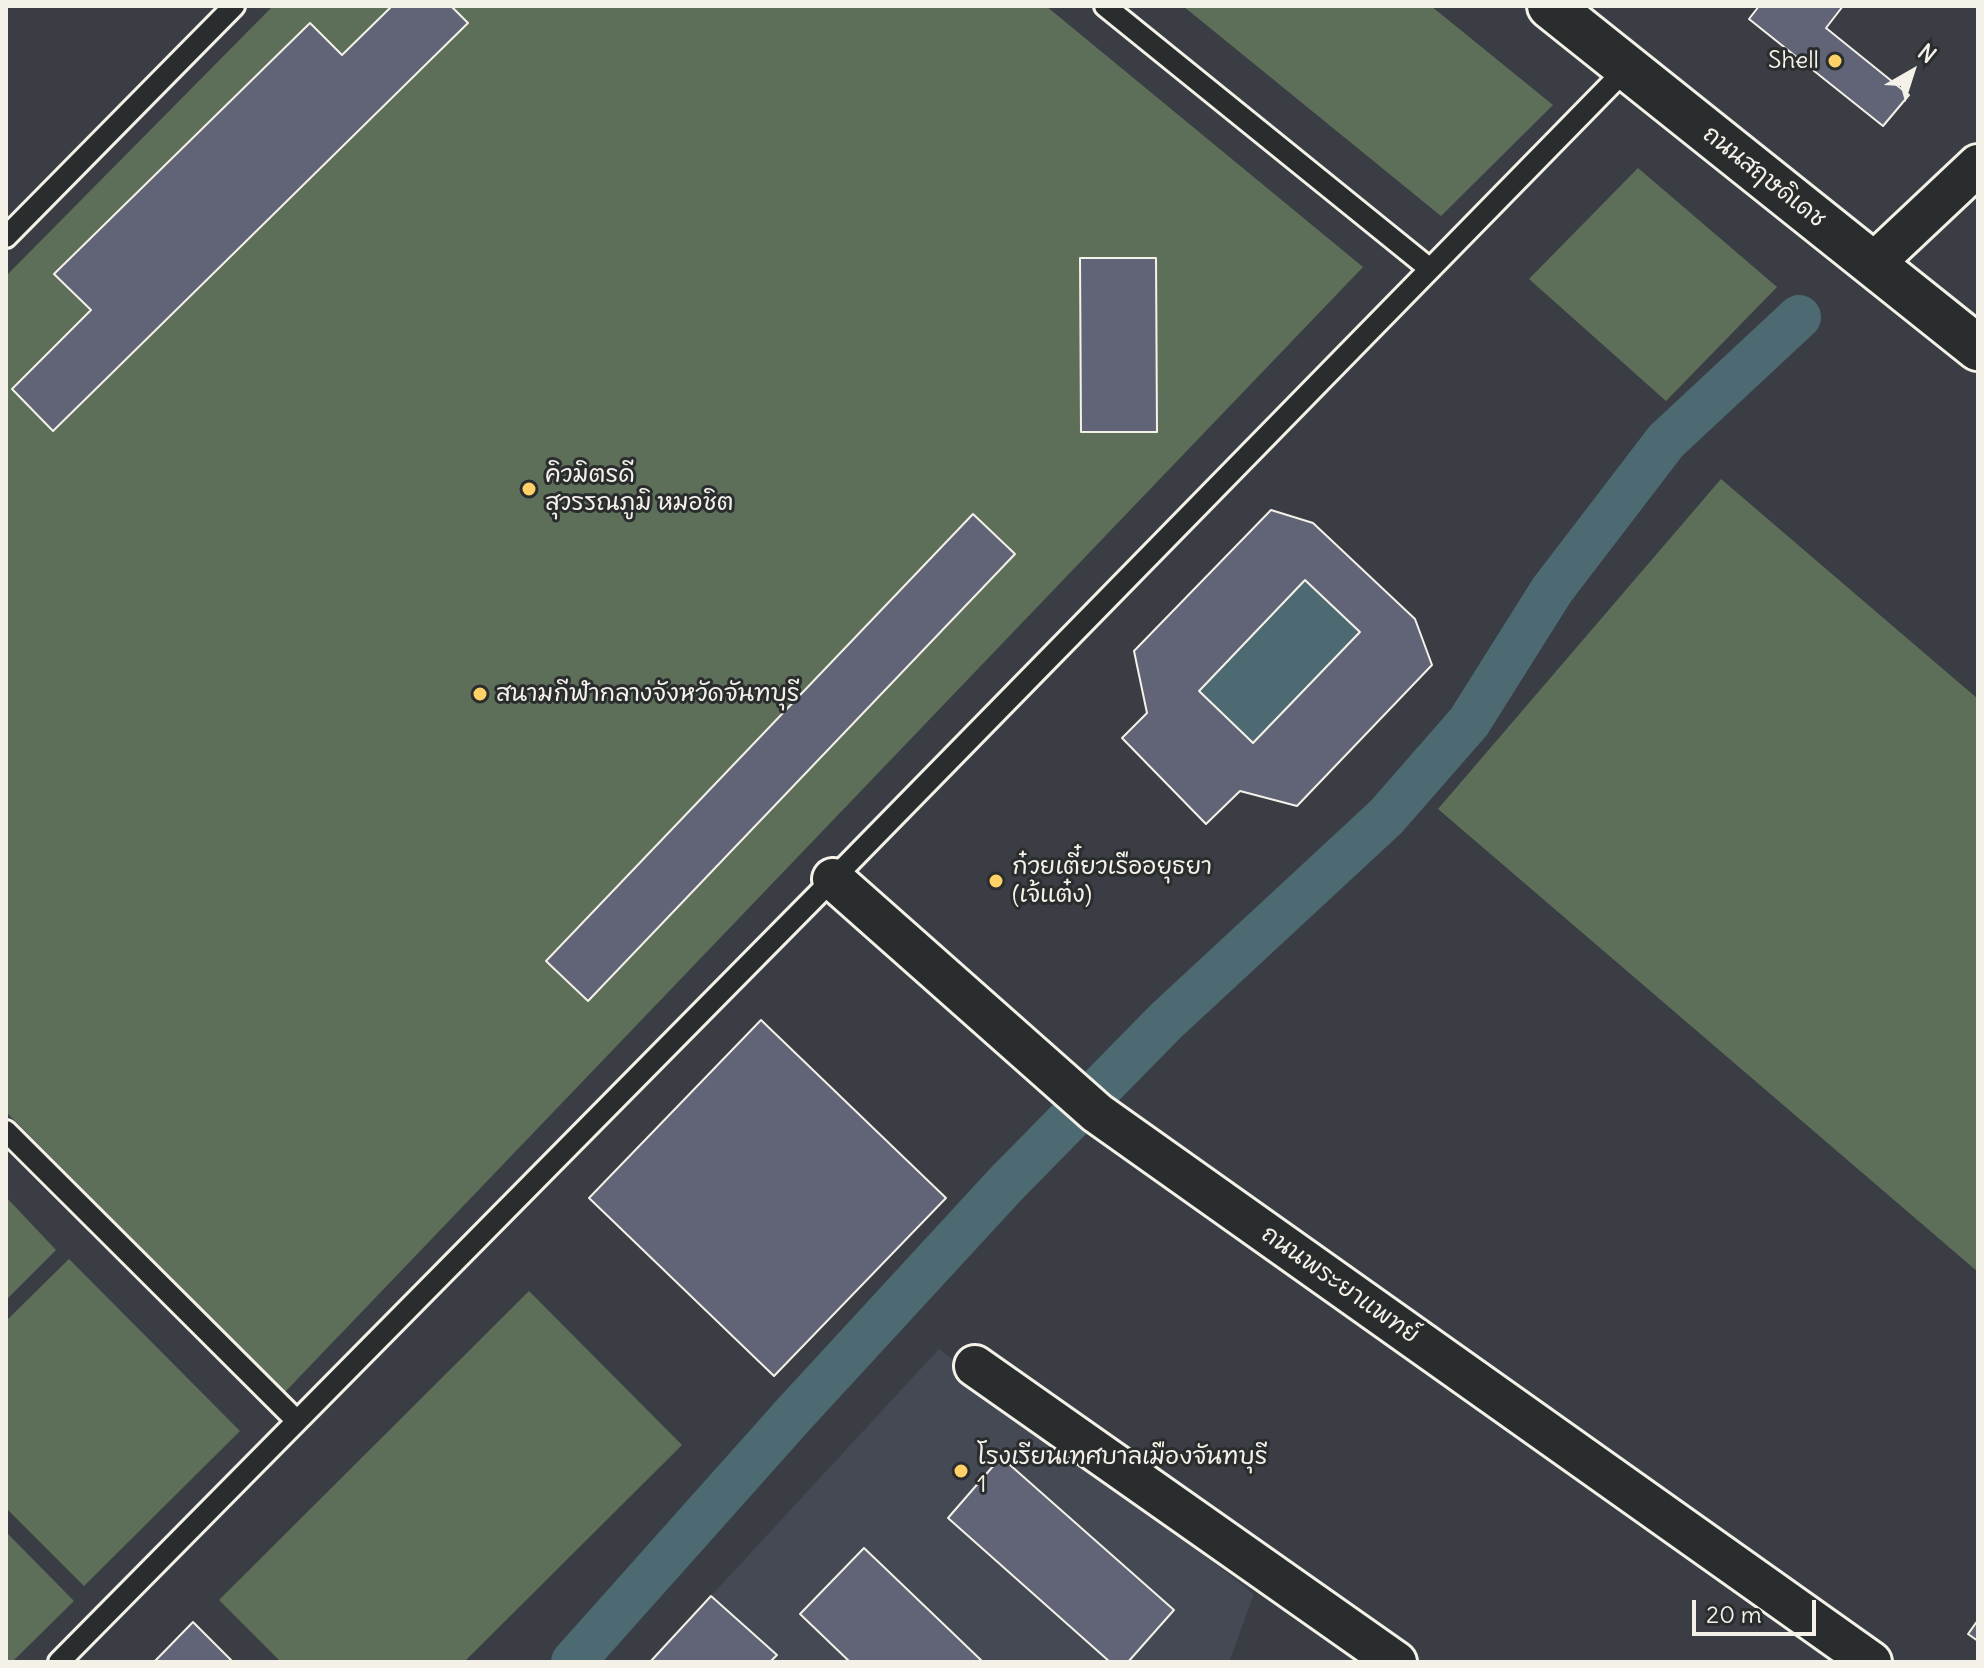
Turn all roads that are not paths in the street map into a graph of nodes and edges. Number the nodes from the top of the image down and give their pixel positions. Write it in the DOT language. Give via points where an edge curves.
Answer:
graph roads {
  1 [pos="234,6"];
  2 [pos="1105,6"];
  3 [pos="1550,6"];
  4 [pos="1627,68"];
  5 [pos="1978,165"];
  6 [pos="6,237"];
  7 [pos="1874,263"];
  8 [pos="1430,269"];
  9 [pos="1978,348"];
  10 [pos="833,879"];
  11 [pos="6,1131"];
  12 [pos="975,1366"];
  13 [pos="297,1421"];
  14 [pos="59,1662"];
  15 [pos="1396,1662"];
  16 [pos="1871,1662"];
  1 -- 6 [label="lane"];
  2 -- 8 [label="lane"];
  3 -- 4 [label="street, ถนนสฤษดิเดช"];
  4 -- 7 [label="street, ถนนสฤษดิเดช"];
  4 -- 8 [label="lane"];
  5 -- 7 [label="street"];
  7 -- 9 [label="street, ถนนสฤษดิเดช"];
  8 -- 10 [label="lane"];
  10 -- 13 [label="lane"];
  10 -- 16 [label="street, ถนนพระยาแพทย์" via="1086,1103"];
  11 -- 13 [label="lane"];
  12 -- 15 [label="street"];
  13 -- 14 [label="lane"];
}
